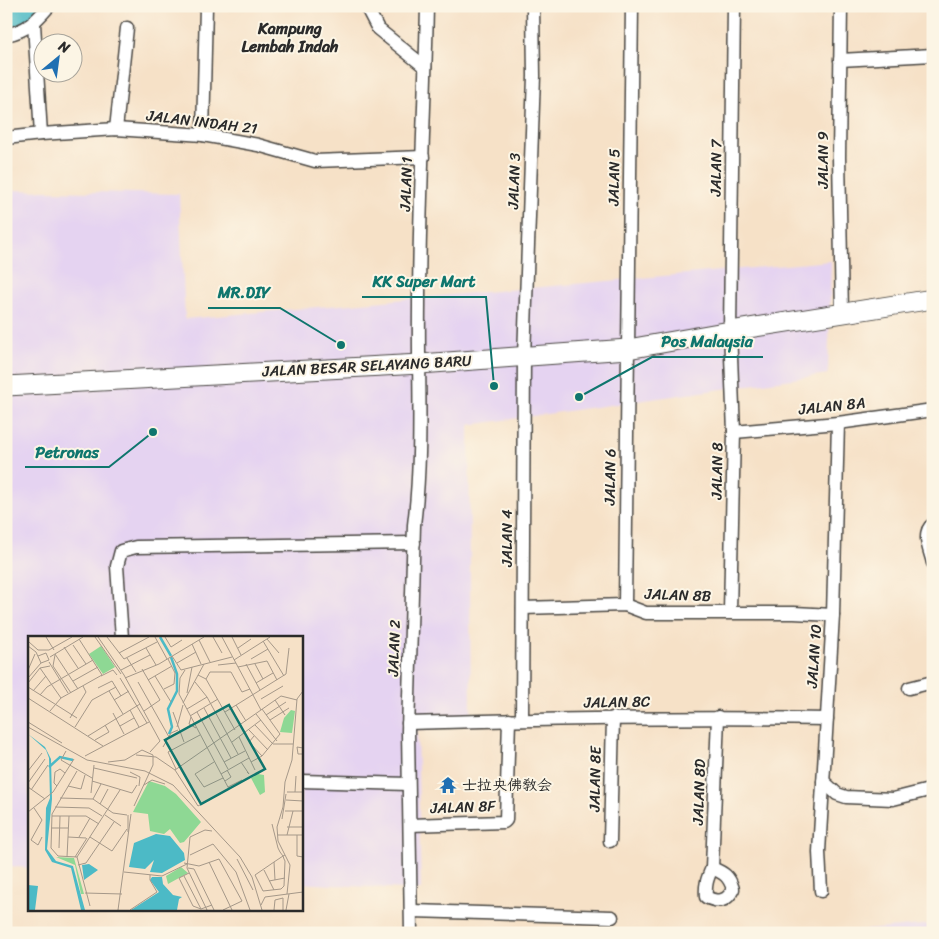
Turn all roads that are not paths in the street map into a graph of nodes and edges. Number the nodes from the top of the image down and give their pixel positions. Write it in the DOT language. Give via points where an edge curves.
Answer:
graph roads {
  1 [pos="49,6"];
  2 [pos="206,6"];
  3 [pos="366,6"];
  4 [pos="426,6"];
  5 [pos="533,6"];
  6 [pos="632,6"];
  7 [pos="734,6"];
  8 [pos="840,6"];
  9 [pos="34,24"];
  10 [pos="127,28"];
  11 [pos="6,35"];
  12 [pos="933,55"];
  13 [pos="840,60"];
  14 [pos="426,67"];
  15 [pos="116,129"];
  16 [pos="41,134"];
  17 [pos="204,136"];
  18 [pos="6,138"];
  19 [pos="423,157"];
  20 [pos="933,300"];
  21 [pos="842,313"];
  22 [pos="730,331"];
  23 [pos="628,349"];
  24 [pos="524,357"];
  25 [pos="420,364"];
  26 [pos="6,386"];
  27 [pos="933,410"];
  28 [pos="838,423"];
  29 [pos="734,432"];
  30 [pos="933,524"];
  31 [pos="414,543"];
  32 [pos="933,562"];
  33 [pos="625,605"];
  34 [pos="523,608"];
  35 [pos="730,612"];
  36 [pos="833,614"];
  37 [pos="122,636"];
  38 [pos="933,682"];
  39 [pos="909,688"];
  40 [pos="718,717"];
  41 [pos="613,718"];
  42 [pos="827,719"];
  43 [pos="509,720"];
  44 [pos="522,720"];
  45 [pos="408,723"];
  46 [pos="302,781"];
  47 [pos="823,781"];
  48 [pos="408,784"];
  49 [pos="933,789"];
  50 [pos="410,825"];
  51 [pos="610,841"];
  52 [pos="712,868"];
  53 [pos="821,891"];
  54 [pos="412,911"];
  55 [pos="612,917"];
  56 [pos="411,933"];
  1 -- 9 [label="street"];
  2 -- 17 [label="street"];
  3 -- 14 [label="street" via="378,29"];
  4 -- 14 [label="street, JALAN 1"];
  5 -- 24 [label="street, JALAN 3" via="534,76"];
  6 -- 23 [label="street, JALAN 5"];
  7 -- 22 [label="street, JALAN 7"];
  8 -- 13 [label="street, JALAN 9"];
  9 -- 11 [label="street"];
  9 -- 16 [label="street"];
  10 -- 15 [label="street"];
  12 -- 13 [label="street"];
  13 -- 21 [label="street, JALAN 9"];
  14 -- 19 [label="street, JALAN 1"];
  15 -- 16 [label="street, JALAN INDAH 21"];
  15 -- 17 [label="street, JALAN INDAH 21"];
  16 -- 18 [label="street, JALAN INDAH 21"];
  17 -- 19 [label="street, JALAN INDAH 21" via="258,145 315,161"];
  19 -- 25 [label="street, JALAN 1" via="418,307"];
  20 -- 21 [label="street, JALAN BESAR SELAYANG BARU"];
  21 -- 22 [label="street, JALAN BESAR SELAYANG BARU"];
  22 -- 23 [label="street, JALAN BESAR SELAYANG BARU"];
  22 -- 29 [label="street, JALAN 8"];
  23 -- 24 [label="street, JALAN BESAR SELAYANG BARU"];
  23 -- 33 [label="street, JALAN 6"];
  24 -- 25 [label="street, JALAN BESAR SELAYANG BARU"];
  24 -- 34 [label="street, JALAN 4"];
  25 -- 26 [label="street, JALAN BESAR SELAYANG BARU"];
  25 -- 31 [label="street, JALAN 2"];
  27 -- 28 [label="street, JALAN 8A"];
  28 -- 29 [label="street, JALAN 8A"];
  28 -- 36 [label="street, JALAN 10"];
  29 -- 35 [label="street, JALAN 8"];
  30 -- 32 [label="street" via="926,534"];
  31 -- 37 [label="street" via="136,547 121,550 117,566"];
  31 -- 45 [label="street, JALAN 2"];
  33 -- 34 [label="street, JALAN 8B"];
  33 -- 35 [label="street, JALAN 8B" via="646,613"];
  34 -- 44 [label="street, JALAN 4"];
  35 -- 36 [label="street, JALAN 8B"];
  36 -- 42 [label="street, JALAN 10"];
  38 -- 39 [label="street"];
  40 -- 41 [label="street, JALAN 8C"];
  40 -- 42 [label="street, JALAN 8C"];
  40 -- 52 [label="street, JALAN 8D"];
  41 -- 44 [label="street, JALAN 8C"];
  41 -- 51 [label="street, JALAN 8E"];
  42 -- 47 [label="street, JALAN 10"];
  43 -- 44 [label="street, JALAN 8C"];
  43 -- 45 [label="street, JALAN 8C"];
  43 -- 50 [label="street, JALAN 8F" via="506,820"];
  45 -- 48 [label="street, JALAN 2"];
  46 -- 48 [label="street"];
  47 -- 49 [label="street" via="837,794 846,797 893,799"];
  47 -- 53 [label="street, JALAN 10" via="819,852"];
  48 -- 50 [label="street, JALAN 2"];
  50 -- 54 [label="street, JALAN 2"];
  54 -- 55 [label="street"];
  54 -- 56 [label="street, JALAN 2"];
}
